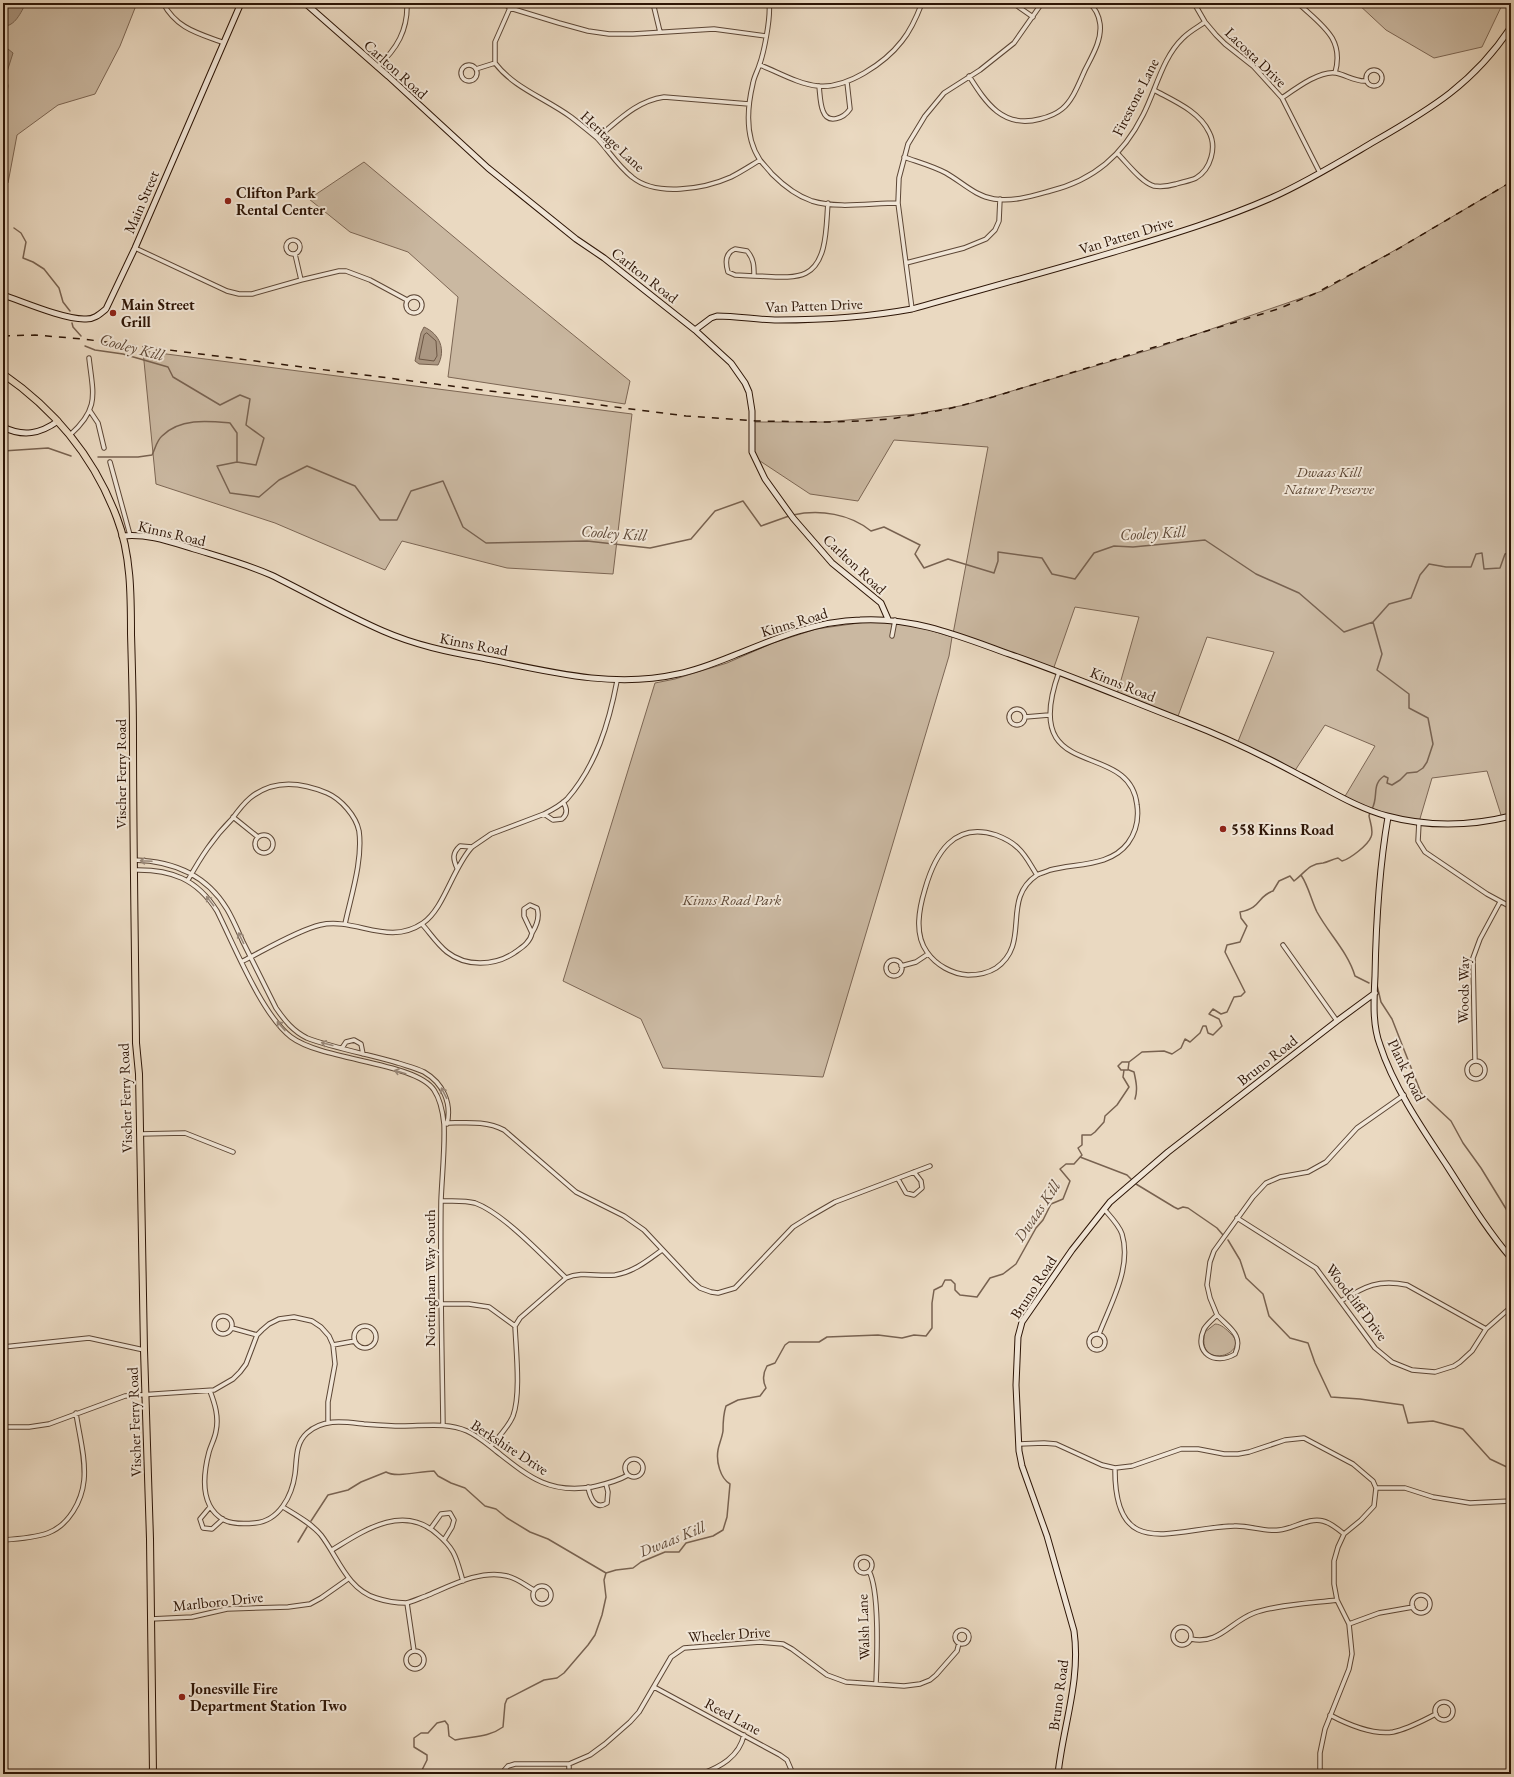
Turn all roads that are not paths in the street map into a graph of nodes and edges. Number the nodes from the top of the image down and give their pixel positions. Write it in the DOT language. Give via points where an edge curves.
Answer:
graph roads {
  1 [pos="163,3"];
  2 [pos="241,3"];
  3 [pos="305,3"];
  4 [pos="407,3"];
  5 [pos="502,3"];
  6 [pos="653,3"];
  7 [pos="769,3"];
  8 [pos="922,3"];
  9 [pos="1013,3"];
  10 [pos="1042,3"];
  11 [pos="1089,3"];
  12 [pos="1194,3"];
  13 [pos="1298,3"];
  14 [pos="510,8"];
  15 [pos="1033,17"];
  16 [pos="1205,22"];
  17 [pos="1511,27"];
  18 [pos="660,32"];
  19 [pos="766,36"];
  20 [pos="224,43"];
  21 [pos="495,63"];
  22 [pos="760,65"];
  23 [pos="377,67"];
  24 [pos="476,70"];
  25 [pos="1335,73"];
  26 [pos="969,76"];
  27 [pos="1366,81"];
  28 [pos="847,82"];
  29 [pos="818,86"];
  30 [pos="1154,90"];
  31 [pos="1282,98"];
  32 [pos="749,104"];
  33 [pos="597,138"];
  34 [pos="1118,154"];
  35 [pos="904,157"];
  36 [pos="760,160"];
  37 [pos="1320,173"];
  38 [pos="1000,199"];
  39 [pos="828,203"];
  40 [pos="898,203"];
  41 [pos="135,248"];
  42 [pos="295,254"];
  43 [pos="906,263"];
  44 [pos="754,276"];
  45 [pos="301,280"];
  46 [pos="3,295"];
  47 [pos="406,300"];
  48 [pos="912,309"];
  49 [pos="695,330"];
  50 [pos="89,358"];
  51 [pos="3,374"];
  52 [pos="90,411"];
  53 [pos="58,421"];
  54 [pos="3,427"];
  55 [pos="70,435"];
  56 [pos="104,448"];
  57 [pos="110,462"];
  58 [pos="130,535"];
  59 [pos="122,536"];
  60 [pos="888,619"];
  61 [pos="894,620"];
  62 [pos="892,636"];
  63 [pos="1059,672"];
  64 [pos="617,681"];
  65 [pos="1049,715"];
  66 [pos="1025,717"];
  67 [pos="563,802"];
  68 [pos="544,814"];
  69 [pos="1511,816"];
  70 [pos="233,817"];
  71 [pos="1388,817"];
  72 [pos="1419,822"];
  73 [pos="258,837"];
  74 [pos="472,847"];
  75 [pos="134,860"];
  76 [pos="457,868"];
  77 [pos="134,870"];
  78 [pos="191,874"];
  79 [pos="1037,875"];
  80 [pos="188,880"];
  81 [pos="1500,902"];
  82 [pos="1511,907"];
  83 [pos="346,924"];
  84 [pos="422,924"];
  85 [pos="532,933"];
  86 [pos="1283,945"];
  87 [pos="928,954"];
  88 [pos="251,957"];
  89 [pos="242,961"];
  90 [pos="901,966"];
  91 [pos="1375,993"];
  92 [pos="1337,1021"];
  93 [pos="342,1048"];
  94 [pos="363,1054"];
  95 [pos="1475,1061"];
  96 [pos="1404,1095"];
  97 [pos="446,1123"];
  98 [pos="140,1134"];
  99 [pos="233,1152"];
  100 [pos="930,1166"];
  101 [pos="914,1172"];
  102 [pos="898,1178"];
  103 [pos="441,1201"];
  104 [pos="1104,1208"];
  105 [pos="1237,1218"];
  106 [pos="662,1250"];
  107 [pos="1511,1258"];
  108 [pos="566,1278"];
  109 [pos="1341,1301"];
  110 [pos="442,1304"];
  111 [pos="1511,1307"];
  112 [pos="1217,1315"];
  113 [pos="516,1326"];
  114 [pos="232,1328"];
  115 [pos="1486,1329"];
  116 [pos="1099,1334"];
  117 [pos="257,1335"];
  118 [pos="355,1341"];
  119 [pos="333,1345"];
  120 [pos="3,1347"];
  121 [pos="144,1350"];
  122 [pos="210,1391"];
  123 [pos="146,1394"];
  124 [pos="76,1413"];
  125 [pos="328,1422"];
  126 [pos="443,1426"];
  127 [pos="3,1427"];
  128 [pos="1019,1444"];
  129 [pos="491,1446"];
  130 [pos="1115,1468"];
  131 [pos="628,1475"];
  132 [pos="606,1484"];
  133 [pos="588,1487"];
  134 [pos="1376,1488"];
  135 [pos="1511,1501"];
  136 [pos="210,1507"];
  137 [pos="283,1507"];
  138 [pos="223,1519"];
  139 [pos="431,1528"];
  140 [pos="1344,1534"];
  141 [pos="3,1540"];
  142 [pos="444,1540"];
  143 [pos="332,1550"];
  144 [pos="869,1571"];
  145 [pos="348,1579"];
  146 [pos="463,1581"];
  147 [pos="534,1590"];
  148 [pos="1337,1600"];
  149 [pos="407,1603"];
  150 [pos="1412,1607"];
  151 [pos="151,1619"];
  152 [pos="1349,1624"];
  153 [pos="1191,1639"];
  154 [pos="959,1643"];
  155 [pos="414,1651"];
  156 [pos="876,1684"];
  157 [pos="654,1686"];
  158 [pos="1436,1714"];
  159 [pos="1330,1715"];
  160 [pos="744,1735"];
  161 [pos="569,1764"];
  162 [pos="153,1774"];
  163 [pos="501,1774"];
  164 [pos="570,1774"];
  165 [pos="701,1774"];
  166 [pos="792,1774"];
  167 [pos="1058,1774"];
  168 [pos="1320,1774"];
  1 -- 20 [label="street" via="180,25"];
  2 -- 20 [label="street, Main Street"];
  3 -- 23 [label="street, Carlton Road"];
  4 -- 23 [label="street" via="405,30 397,45"];
  5 -- 14 [label="street"];
  6 -- 18 [label="street"];
  7 -- 19 [label="street"];
  8 -- 28 [label="street" via="906,36 897,47 867,71"];
  9 -- 15 [label="street"];
  10 -- 15 [label="street"];
  11 -- 26 [label="street" via="1095,9 1100,25 1096,47 1070,100 1052,116 1031,120 1008,119 991,107"];
  12 -- 16 [label="street, Lacosta Drive"];
  13 -- 25 [label="street" via="1334,39 1339,55"];
  14 -- 18 [label="street" via="588,31 621,34"];
  14 -- 21 [label="street" via="495,42"];
  15 -- 26 [label="street" via="1014,43"];
  16 -- 30 [label="street, Firestone Lane" via="1178,44 1167,60"];
  16 -- 31 [label="street, Lacosta Drive" via="1225,44 1253,66"];
  17 -- 37 [label="street, Van Patten Drive" via="1484,63 1454,91 1425,112"];
  18 -- 19 [label="street" via="714,29"];
  19 -- 22 [label="street"];
  20 -- 41 [label="street, Main Street"];
  21 -- 24 [label="street"];
  21 -- 33 [label="street, Heritage Lane" via="510,80 570,116"];
  22 -- 29 [label="street"];
  22 -- 32 [label="street" via="753,81"];
  23 -- 49 [label="street, Carlton Road" via="494,173"];
  24 -- 24 [label="street" via="473,66 467,65 461,70 461,75 465,81 473,80 477,74"];
  25 -- 27 [label="street"];
  25 -- 31 [label="street" via="1318,76"];
  26 -- 35 [label="street" via="952,87 934,104 915,131"];
  27 -- 27 [label="street" via="1371,86 1376,86 1381,82 1381,76 1378,71 1372,70 1367,74"];
  28 -- 29 [label="street"];
  28 -- 29 [label="street" via="850,109 843,118 836,119 823,112"];
  30 -- 34 [label="street, Firestone Lane" via="1143,115"];
  30 -- 34 [label="street" via="1183,105 1206,127 1212,138 1208,167 1196,178 1154,186"];
  31 -- 37 [label="street, Lacosta Drive"];
  32 -- 33 [label="street" via="664,97 652,99 633,109"];
  32 -- 36 [label="street" via="751,138"];
  33 -- 36 [label="street, Heritage Lane" via="620,167 634,179 666,190 716,182 731,177"];
  34 -- 38 [label="street, Firestone Lane" via="1090,175 1062,188 1022,198"];
  35 -- 38 [label="street, Firestone Lane" via="948,174 980,195"];
  35 -- 40 [label="street" via="899,178"];
  36 -- 39 [label="street" via="778,180 797,194 813,201"];
  37 -- 48 [label="street, Van Patten Drive" via="1271,198 1198,226"];
  38 -- 43 [label="street" via="999,221 995,230 986,239 964,248"];
  39 -- 40 [label="street"];
  39 -- 44 [label="street" via="825,244 812,269 796,276"];
  40 -- 43 [label="street"];
  41 -- 45 [label="street" via="238,294 252,294"];
  41 -- 46 [label="street, Main Street" via="106,309 91,319 72,317"];
  42 -- 42 [label="street" via="300,246 296,240 290,240 286,250"];
  42 -- 45 [label="street"];
  43 -- 48 [label="street"];
  44 -- 44 [label="street" via="728,272 726,262 730,251 747,251 753,259"];
  45 -- 47 [label="street" via="346,271 370,280"];
  47 -- 47 [label="street" via="405,306 410,312 418,312 421,309 422,304 418,298 410,297"];
  48 -- 49 [label="street, Van Patten Drive" via="824,319 776,320 717,316"];
  49 -- 60 [label="street, Carlton Road" via="731,363 745,383 751,402 752,452 765,479 832,563 881,603"];
  50 -- 52 [label="street" via="93,390"];
  51 -- 53 [label="main road, Vischer Ferry Road"];
  52 -- 55 [label="street"];
  52 -- 56 [label="street" via="98,423"];
  53 -- 54 [label="street" via="42,431 32,433 16,432"];
  53 -- 55 [label="main road, Vischer Ferry Road"];
  55 -- 59 [label="main road, Vischer Ferry Road" via="98,476 117,518"];
  57 -- 58 [label="street"];
  58 -- 59 [label="street, Kinns Road"];
  58 -- 64 [label="street, Kinns Road" via="165,540 240,563 271,575 375,628 421,645 491,660"];
  59 -- 75 [label="main road, Vischer Ferry Road" via="130,578 131,601"];
  60 -- 61 [label="street, Kinns Road"];
  60 -- 64 [label="street, Kinns Road" via="844,621 815,626 693,670 660,677"];
  61 -- 62 [label="street"];
  61 -- 63 [label="street, Kinns Road" via="936,629"];
  63 -- 65 [label="street" via="1053,688"];
  63 -- 71 [label="street, Kinns Road" via="1237,744"];
  64 -- 67 [label="street" via="610,714 599,744 578,785"];
  65 -- 66 [label="street"];
  65 -- 79 [label="street" via="1052,730 1064,747 1073,754 1110,768 1130,785 1137,801 1138,815 1131,839 1122,850 1112,856"];
  66 -- 66 [label="street" via="1023,722 1016,724 1011,721 1010,716 1014,710 1019,709"];
  67 -- 68 [label="street"];
  67 -- 68 [label="street" via="566,810 562,820 553,820"];
  68 -- 74 [label="street" via="491,834"];
  69 -- 72 [label="street, Kinns Road" via="1469,823"];
  70 -- 73 [label="street"];
  70 -- 78 [label="street" via="212,840"];
  70 -- 83 [label="street" via="258,793 283,784 312,786 331,794 346,807 359,832 358,858"];
  71 -- 72 [label="street, Kinns Road"];
  71 -- 91 [label="street, Plank Road" via="1377,913"];
  72 -- 81 [label="street" via="1418,841 1425,852"];
  73 -- 73 [label="street" via="263,835 271,838 273,844 269,851 257,849 255,844"];
  74 -- 76 [label="street"];
  74 -- 76 [label="street" via="460,846 455,851 453,856"];
  75 -- 77 [label="main road, Vischer Ferry Road"];
  78 -- 75 [label="street, Nottingham Way South, one-way" via="168,863"];
  76 -- 84 [label="street" via="432,914"];
  77 -- 80 [label="street, Nottingham Way South" via="161,871"];
  77 -- 98 [label="main road, Vischer Ferry Road"];
  78 -- 80 [label="street"];
  88 -- 78 [label="street, Nottingham Way South, one-way" via="227,908 215,893"];
  79 -- 87 [label="street" via="1025,886 1019,897 1012,950 1005,962 991,971 965,975 940,965"];
  79 -- 87 [label="street" via="1018,848 1006,839 976,832 958,836 937,856 922,899 918,921"];
  89 -- 80 [label="street, Nottingham Way South, one-way" via="217,910"];
  81 -- 82 [label="street"];
  81 -- 95 [label="street, Woods Way" via="1473,958"];
  83 -- 84 [label="street" via="368,930 396,933 408,931"];
  83 -- 88 [label="street" via="320,925"];
  84 -- 85 [label="street" via="448,953 470,962 489,963 506,958 527,943"];
  85 -- 85 [label="street" via="537,924 538,912 537,908 530,905 524,909 524,916"];
  86 -- 92 [label="street"];
  87 -- 90 [label="street" via="916,962"];
  88 -- 89 [label="street"];
  93 -- 88 [label="street, Nottingham Way South, one-way" via="307,1038 296,1032 276,1008"];
  97 -- 89 [label="street, Nottingham Way South, one-way" via="438,1097 422,1079 312,1046 290,1036 271,1014"];
  90 -- 90 [label="street" via="899,962 891,960 886,969 889,974 894,975 900,972"];
  91 -- 92 [label="street, Bruno Road"];
  91 -- 96 [label="street, Plank Road" via="1379,1045"];
  92 -- 104 [label="street, Bruno Road" via="1168,1152"];
  93 -- 94 [label="street, Nottingham Way South"];
  93 -- 94 [label="street" via="346,1042 354,1040 361,1044"];
  97 -- 94 [label="street, Nottingham Way South, one-way" via="446,1096 432,1078 416,1069"];
  95 -- 95 [label="street, Woods Way" via="1482,1063 1485,1068 1483,1075 1477,1078 1470,1076 1468,1072 1469,1064"];
  96 -- 105 [label="street" via="1357,1128 1326,1162 1308,1172 1280,1177 1266,1183"];
  96 -- 107 [label="street, Plank Road" via="1426,1135 1483,1222"];
  97 -- 103 [label="street, Nottingham Way South"];
  97 -- 106 [label="street" via="490,1124 504,1130 576,1192 632,1220"];
  98 -- 99 [label="street" via="185,1133"];
  98 -- 121 [label="main road, Vischer Ferry Road"];
  100 -- 101 [label="street"];
  101 -- 102 [label="street"];
  101 -- 102 [label="street" via="922,1181 922,1188 914,1195 906,1193"];
  102 -- 106 [label="street" via="834,1202 799,1224 729,1291 718,1293 700,1288"];
  103 -- 108 [label="street" via="469,1202 501,1218"];
  103 -- 110 [label="street, Nottingham Way South"];
  104 -- 116 [label="street" via="1122,1232 1124,1251 1123,1268"];
  104 -- 128 [label="street, Bruno Road" via="1020,1326 1016,1385"];
  105 -- 109 [label="street, Woodcliff Drive" via="1316,1268"];
  105 -- 112 [label="street" via="1214,1251 1210,1262 1208,1285"];
  106 -- 108 [label="street" via="634,1269 624,1272 606,1275 574,1274"];
  108 -- 113 [label="street" via="526,1312"];
  109 -- 115 [label="street" via="1363,1287 1374,1284 1407,1285"];
  109 -- 115 [label="street, Woodcliff Drive" via="1375,1348 1392,1362 1412,1370 1435,1372 1454,1366 1466,1357"];
  110 -- 113 [label="street" via="489,1307"];
  110 -- 126 [label="street, Nottingham Way South"];
  111 -- 115 [label="street, Woodcliff Drive"];
  112 -- 112 [label="street" via="1235,1333 1239,1342 1235,1354 1222,1360 1210,1357 1203,1349 1202,1342 1204,1330"];
  113 -- 129 [label="street" via="515,1408 508,1424"];
  114 -- 114 [label="street" via="227,1333 219,1334 214,1324 218,1317 226,1316 231,1320"];
  114 -- 117 [label="street"];
  116 -- 116 [label="street" via="1094,1334 1089,1340 1089,1345 1095,1350 1100,1350 1105,1344 1104,1337"];
  117 -- 119 [label="street" via="279,1319 302,1318 321,1327"];
  117 -- 122 [label="street" via="246,1364 240,1372 224,1385"];
  118 -- 118 [label="street" via="356,1331 363,1327 372,1329 376,1336 374,1344 367,1348 360,1347"];
  118 -- 119 [label="street"];
  119 -- 125 [label="street" via="335,1364 328,1402"];
  120 -- 121 [label="street" via="88,1338"];
  121 -- 123 [label="main road, Vischer Ferry Road"];
  122 -- 123 [label="street"];
  122 -- 136 [label="street" via="217,1420 205,1472 205,1496"];
  123 -- 124 [label="street" via="114,1398"];
  123 -- 151 [label="main road, Vischer Ferry Road"];
  124 -- 127 [label="street" via="39,1426"];
  124 -- 141 [label="street" via="84,1479 77,1505 59,1527 48,1533"];
  125 -- 126 [label="street, Berkshire Drive"];
  125 -- 137 [label="street" via="309,1431 299,1445 293,1485"];
  126 -- 129 [label="street, Berkshire Drive" via="467,1431"];
  128 -- 130 [label="street" via="1056,1444 1102,1465"];
  128 -- 167 [label="street, Bruno Road" via="1022,1466 1047,1536 1076,1645 1076,1673"];
  129 -- 133 [label="street, Berkshire Drive" via="531,1477 545,1484 561,1488"];
  130 -- 134 [label="street" via="1132,1466 1181,1449 1238,1454 1285,1440 1304,1438 1353,1464 1368,1475"];
  130 -- 140 [label="street" via="1116,1491 1123,1514 1130,1525 1149,1534 1187,1533 1234,1526 1286,1530 1316,1520 1324,1521"];
  131 -- 131 [label="street, Berkshire Drive" via="624,1469 626,1463 632,1459 639,1460 643,1466 641,1474 635,1478"];
  131 -- 132 [label="street, Berkshire Drive"];
  132 -- 133 [label="street, Berkshire Drive"];
  132 -- 133 [label="street" via="607,1504 601,1506 593,1502"];
  134 -- 135 [label="street" via="1405,1488 1433,1497 1470,1504"];
  134 -- 140 [label="street" via="1376,1499 1372,1509"];
  136 -- 138 [label="street"];
  136 -- 138 [label="street" via="200,1519 202,1528 212,1529"];
  137 -- 138 [label="street" via="270,1519 259,1523 240,1523"];
  137 -- 143 [label="street" via="314,1527"];
  139 -- 142 [label="street"];
  139 -- 142 [label="street" via="441,1514 450,1513 453,1518 452,1527"];
  139 -- 143 [label="street" via="416,1521 379,1524"];
  140 -- 148 [label="street" via="1334,1561"];
  142 -- 146 [label="street" via="454,1554"];
  143 -- 145 [label="street"];
  144 -- 144 [label="street, Walsh Lane" via="870,1561 859,1559 856,1563 858,1570 865,1573"];
  144 -- 156 [label="street, Walsh Lane" via="876,1603"];
  145 -- 149 [label="street" via="369,1596 385,1601"];
  145 -- 151 [label="street, Marlboro Drive" via="310,1604 226,1609 192,1618"];
  146 -- 147 [label="street" via="480,1576 501,1575 517,1579"];
  146 -- 149 [label="street"];
  147 -- 147 [label="street" via="540,1586 547,1587 551,1594 550,1599 544,1604 539,1604 533,1598"];
  148 -- 152 [label="street"];
  148 -- 153 [label="street" via="1266,1610 1249,1616 1212,1639"];
  149 -- 155 [label="street"];
  150 -- 150 [label="street" via="1414,1599 1420,1595 1425,1596 1430,1602 1430,1607 1425,1612 1417,1612"];
  150 -- 152 [label="street" via="1379,1613"];
  151 -- 162 [label="main road, Vischer Ferry Road"];
  152 -- 159 [label="street" via="1352,1654 1349,1669"];
  153 -- 153 [label="street" via="1188,1644 1180,1645 1175,1642 1173,1634 1177,1628 1185,1627 1191,1632"];
  154 -- 154 [label="street, Wheeler Drive" via="964,1644 969,1639 966,1630 961,1630 955,1635"];
  154 -- 156 [label="street, Wheeler Drive" via="957,1651 930,1680 910,1686"];
  155 -- 155 [label="street" via="409,1653 406,1660 409,1667 416,1669 423,1665 424,1658 419,1652"];
  156 -- 157 [label="street, Wheeler Drive" via="837,1679 827,1675 783,1644 760,1642 684,1648 671,1657"];
  157 -- 160 [label="street, Reed Lane"];
  157 -- 161 [label="street, Wheeler Drive" via="639,1712 620,1731 590,1755"];
  158 -- 158 [label="street" via="1440,1703 1448,1703 1453,1709 1452,1716 1446,1720 1441,1720"];
  158 -- 159 [label="street" via="1391,1732 1364,1728"];
  159 -- 168 [label="street" via="1320,1753"];
  160 -- 165 [label="street" via="725,1763"];
  160 -- 166 [label="street, Reed Lane" via="787,1760"];
  161 -- 163 [label="street, Wheeler Drive" via="515,1764 508,1766"];
  161 -- 164 [label="street"];
}
